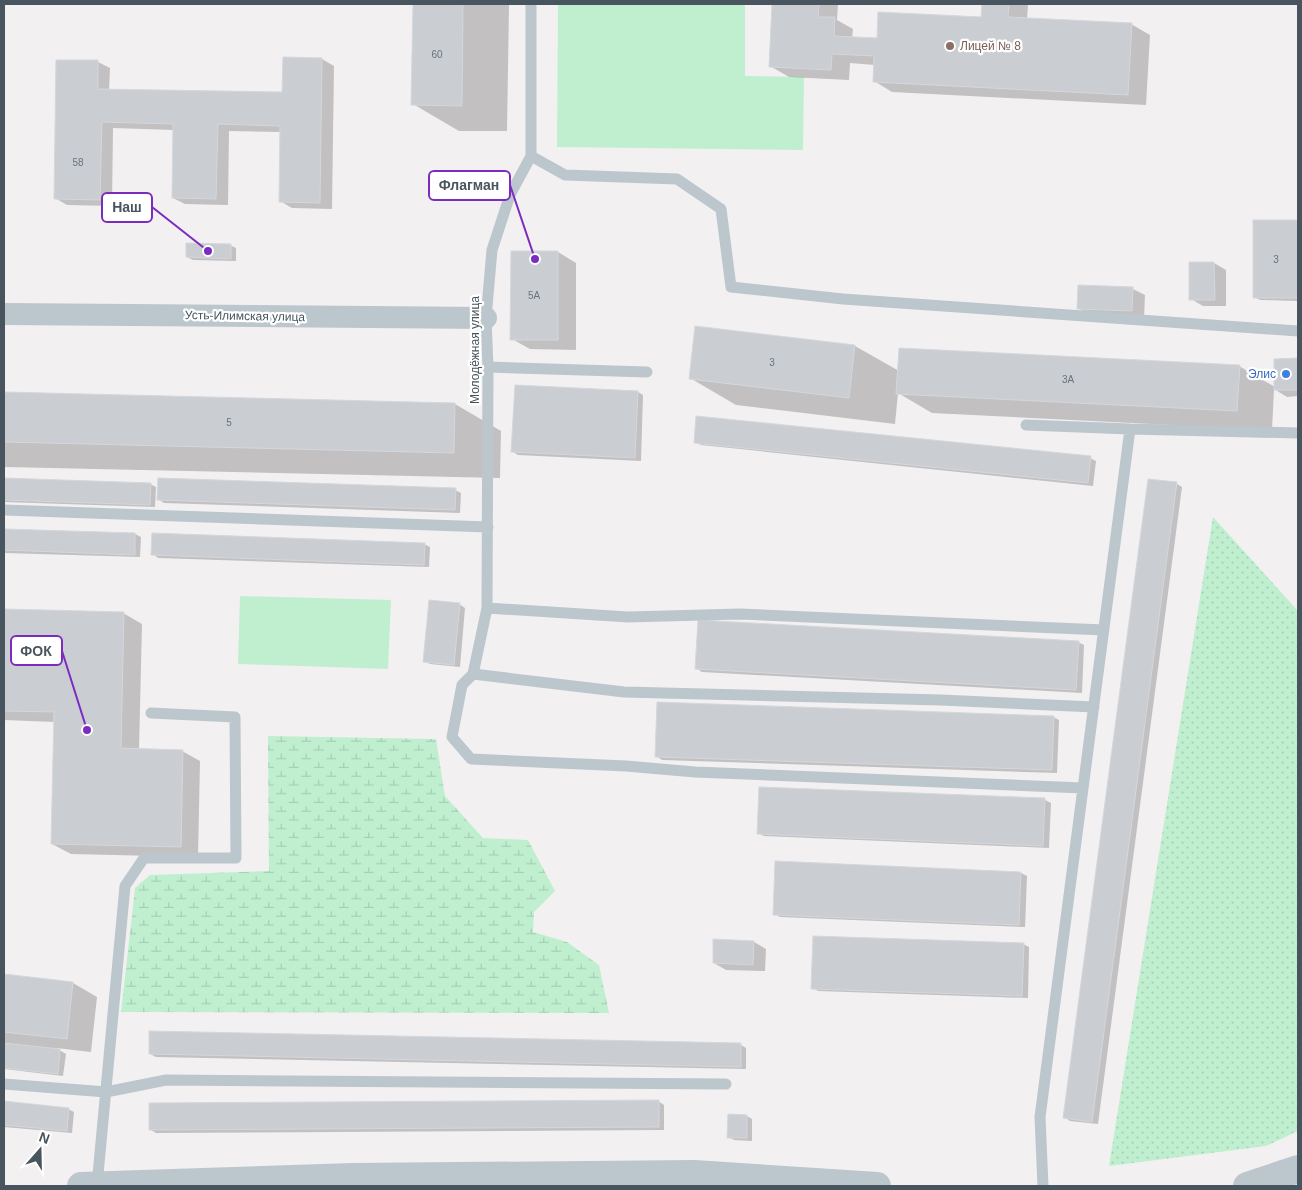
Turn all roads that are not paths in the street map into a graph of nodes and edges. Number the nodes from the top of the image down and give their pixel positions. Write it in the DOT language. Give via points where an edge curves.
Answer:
graph roads {
  1 [pos="531,4"];
  2 [pos="531,156"];
  3 [pos="4,314"];
  4 [pos="486,318"];
  5 [pos="1298,331"];
  6 [pos="488,367"];
  7 [pos="647,372"];
  8 [pos="1026,425"];
  9 [pos="1130,429"];
  10 [pos="1298,433"];
  11 [pos="4,510"];
  12 [pos="488,527"];
  13 [pos="487,608"];
  14 [pos="1104,630"];
  15 [pos="473,674"];
  16 [pos="1094,706"];
  17 [pos="151,713"];
  18 [pos="1083,788"];
  19 [pos="4,1084"];
  20 [pos="726,1084"];
  21 [pos="106,1092"];
  22 [pos="1298,1169"];
  23 [pos="89,1186"];
  24 [pos="877,1186"];
  25 [pos="1043,1186"];
  26 [pos="1246,1186"];
  1 -- 2 [label="lane, Молодёжная улица"];
  2 -- 4 [label="lane, Молодёжная улица" via="510,195 492,250"];
  2 -- 5 [label="lane" via="565,175 677,179 721,209 731,287 843,299"];
  3 -- 4 [label="street, Усть-Илимская улица"];
  4 -- 6 [label="lane, Молодёжная улица"];
  6 -- 7 [label="lane"];
  6 -- 12 [label="lane, Молодёжная улица"];
  8 -- 9 [label="lane"];
  9 -- 10 [label="lane"];
  9 -- 14 [label="lane"];
  11 -- 12 [label="lane"];
  12 -- 13 [label="lane, Молодёжная улица"];
  13 -- 14 [label="lane" via="628,617 740,614"];
  13 -- 15 [label="lane, Молодёжная улица"];
  14 -- 16 [label="lane"];
  15 -- 16 [label="lane" via="624,692"];
  15 -- 18 [label="lane" via="462,685 452,737 471,759"];
  16 -- 18 [label="lane"];
  17 -- 21 [label="lane" via="234,717 236,858 144,858 125,886"];
  18 -- 25 [label="lane" via="1040,1117"];
  19 -- 21 [label="lane"];
  20 -- 21 [label="lane" via="166,1080"];
  21 -- 23 [label="lane"];
  22 -- 26 [label="street"];
  23 -- 24 [label="street" via="353,1177 694,1174"];
}
